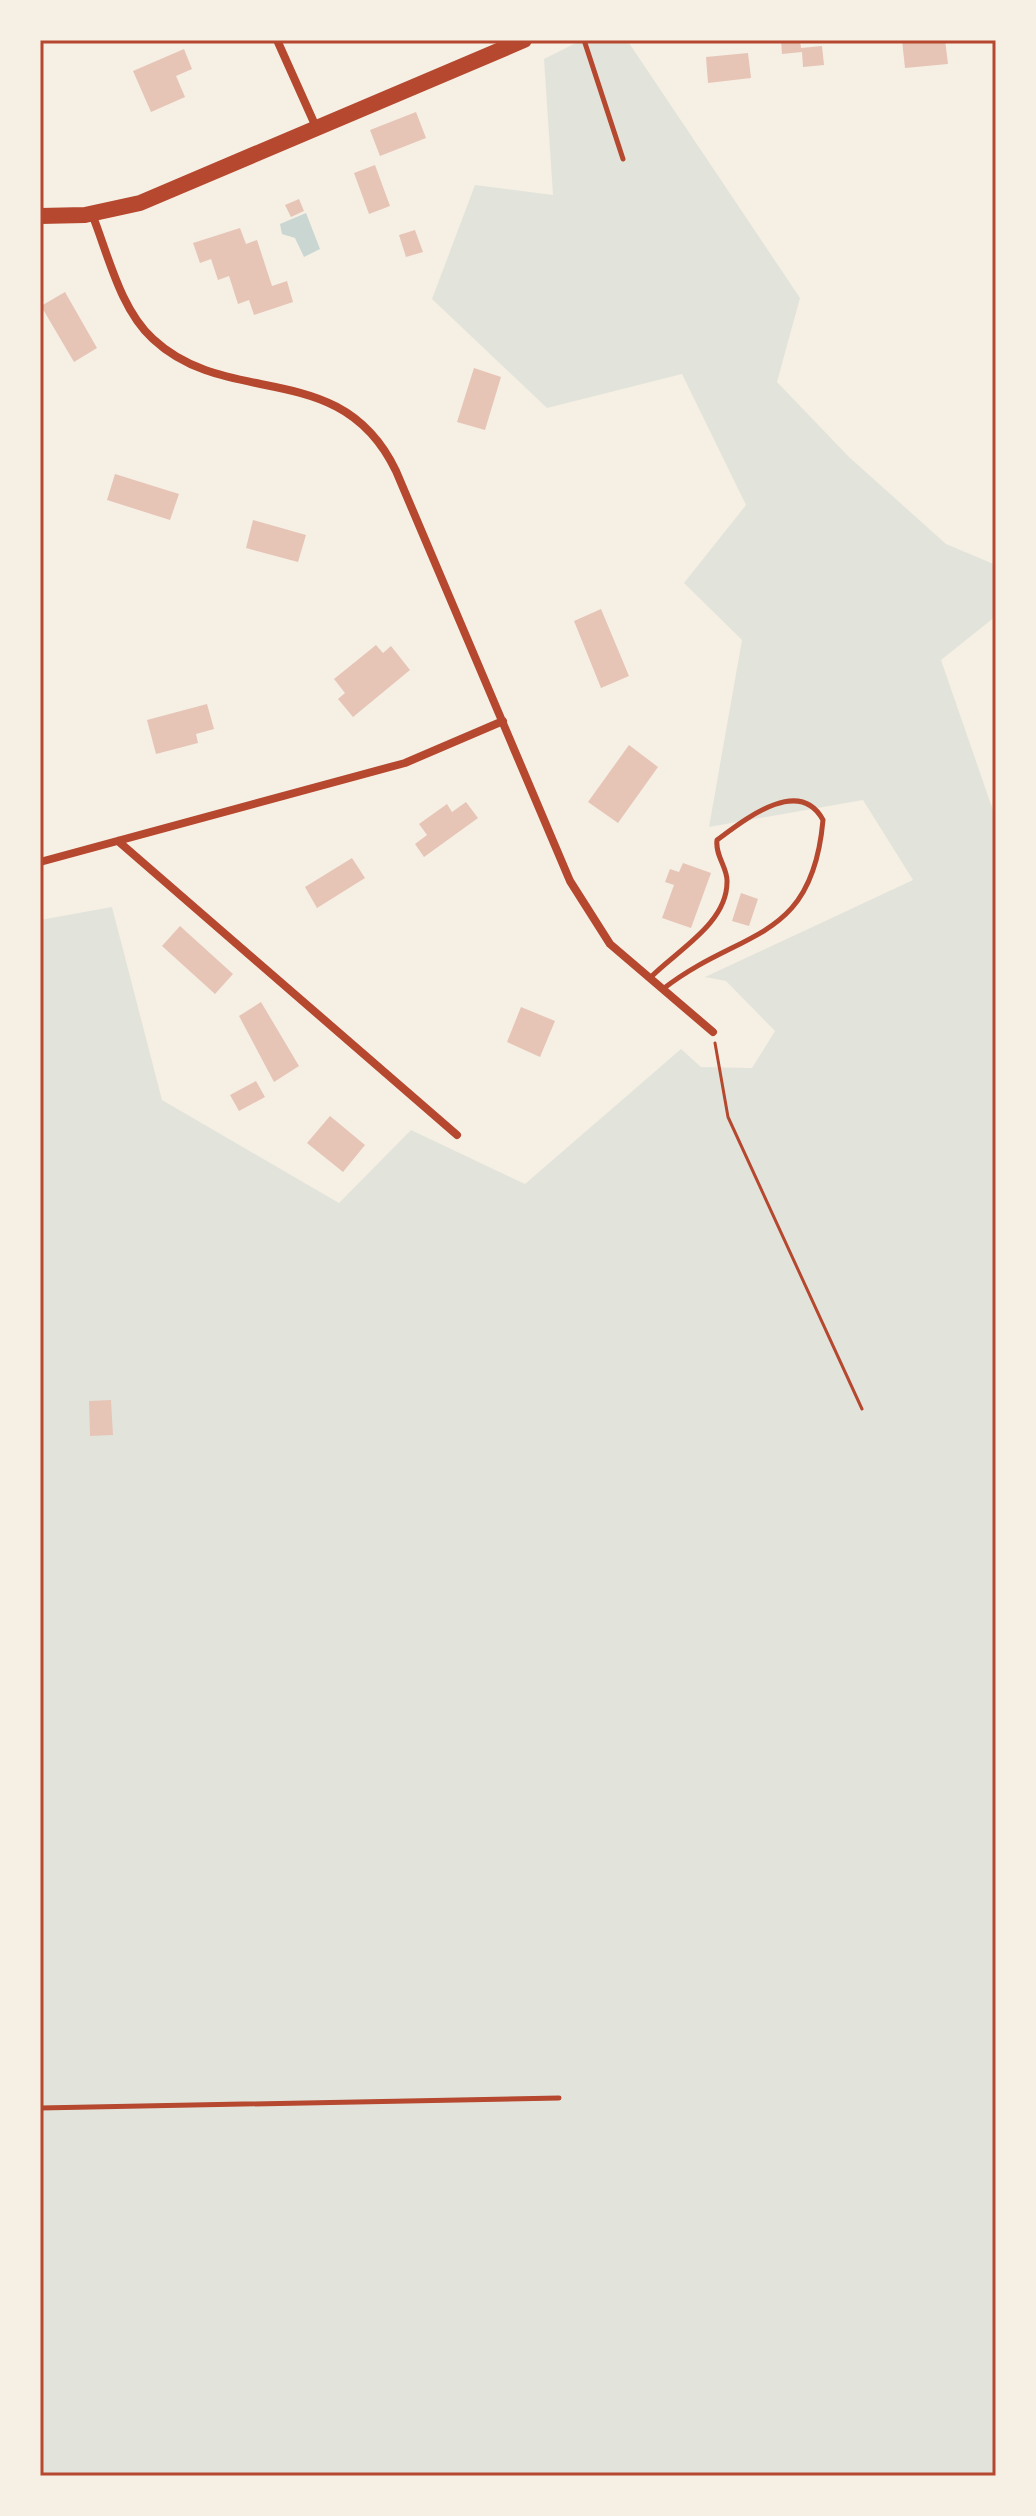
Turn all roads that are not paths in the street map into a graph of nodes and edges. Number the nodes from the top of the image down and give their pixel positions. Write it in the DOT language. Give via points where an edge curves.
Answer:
graph roads {
  1 [pos="277,40"];
  2 [pos="524,40"];
  3 [pos="584,40"];
  4 [pos="316,127"];
  5 [pos="623,159"];
  6 [pos="92,214"];
  7 [pos="40,216"];
  8 [pos="503,721"];
  9 [pos="118,841"];
  10 [pos="40,862"];
  11 [pos="650,978"];
  12 [pos="662,989"];
  13 [pos="713,1032"];
  14 [pos="457,1135"];
  15 [pos="559,2098"];
  16 [pos="40,2108"];
  1 -- 4 [label="street"];
  2 -- 4 [label="main road"];
  3 -- 5 [label="lane"];
  4 -- 6 [label="main road" via="140,203"];
  6 -- 7 [label="main road"];
  6 -- 8 [label="street" via="134,315 167,351 211,372 322,398 377,439 396,471"];
  8 -- 9 [label="street" via="405,763"];
  8 -- 11 [label="street" via="588,914 610,944"];
  9 -- 10 [label="street"];
  9 -- 14 [label="street"];
  11 -- 12 [label="street"];
  11 -- 12 [label="lane" via="718,911 728,879 717,840 757,810 801,801 812,806 823,820 822,833 799,903 754,940 692,966"];
  12 -- 13 [label="street"];
  15 -- 16 [label="lane"];
}
